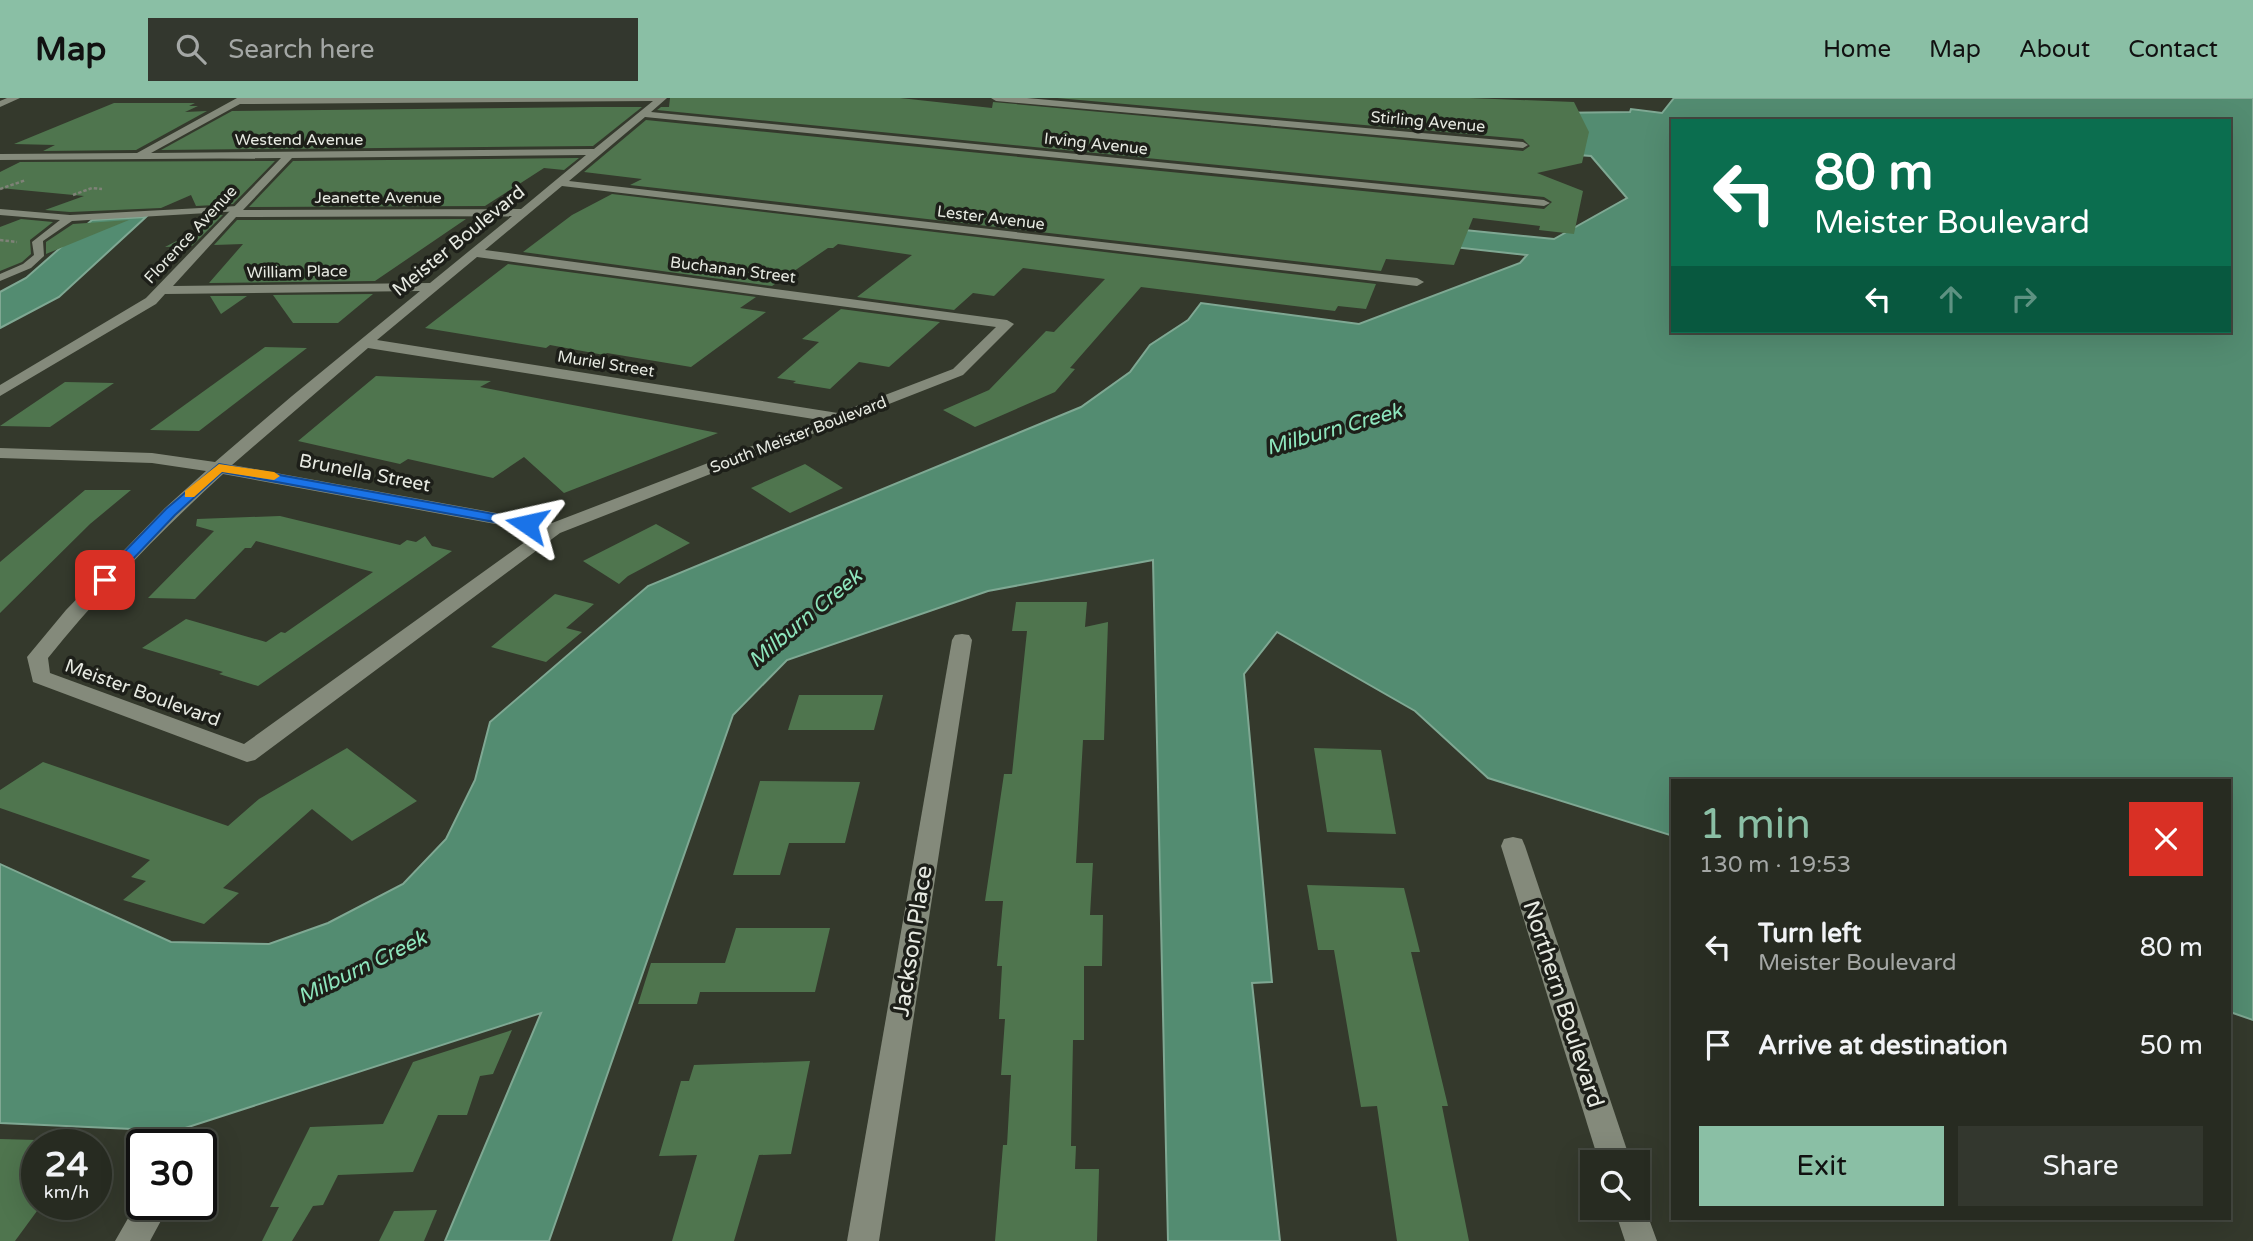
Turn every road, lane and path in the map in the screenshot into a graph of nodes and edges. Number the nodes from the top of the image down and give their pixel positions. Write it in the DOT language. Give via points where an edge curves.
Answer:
graph roads {
  1 [pos="15,98"];
  2 [pos="660,98"];
  3 [pos="996,98"];
  4 [pos="241,99"];
  5 [pos="0,104"];
  6 [pos="646,114"];
  7 [pos="1523,145"];
  8 [pos="598,152"];
  9 [pos="289,155"];
  10 [pos="136,156"];
  11 [pos="0,157"];
  12 [pos="561,183"];
  13 [pos="0,187"];
  14 [pos="5,187"];
  15 [pos="1544,203"];
  16 [pos="235,211"];
  17 [pos="0,212"];
  18 [pos="524,212"];
  19 [pos="70,218"];
  20 [pos="476,253"];
  21 [pos="0,278"];
  22 [pos="1417,282"];
  23 [pos="433,288"];
  24 [pos="162,290"];
  25 [pos="986,321"];
  26 [pos="366,343"];
  27 [pos="0,391"];
  28 [pos="839,418"];
  29 [pos="0,453"];
  30 [pos="219,468"];
  31 [pos="554,529"];
  32 [pos="962,640"];
  33 [pos="1513,846"];
  34 [pos="1611,1150"];
  35 [pos="144,1220"];
  36 [pos="1634,1220"];
  37 [pos="131,1241"];
  38 [pos="863,1241"];
  39 [pos="1641,1241"];
  1 -- 5 [label="street"];
  2 -- 4 [label="street"];
  2 -- 6 [label="street, Meister Boulevard"];
  3 -- 7 [label="street, Stirling Avenue"];
  4 -- 10 [label="street"];
  6 -- 8 [label="street, Meister Boulevard"];
  6 -- 15 [label="street, Irving Avenue"];
  8 -- 9 [label="street, Westend Avenue"];
  8 -- 12 [label="street, Meister Boulevard"];
  9 -- 10 [label="street, Westend Avenue"];
  9 -- 16 [label="street, Florence Avenue"];
  10 -- 11 [label="street, Westend Avenue"];
  12 -- 18 [label="street, Meister Boulevard"];
  12 -- 22 [label="street, Lester Avenue"];
  13 -- 14 [label="path"];
  16 -- 18 [label="street, Jeanette Avenue"];
  16 -- 19 [label="lane"];
  16 -- 24 [label="street, Florence Avenue"];
  17 -- 19 [label="lane"];
  18 -- 20 [label="street, Meister Boulevard"];
  19 -- 21 [label="lane" via="39,239 39,256"];
  20 -- 23 [label="street, Meister Boulevard"];
  20 -- 25 [label="street, Buchanan Street"];
  23 -- 24 [label="street, William Place"];
  23 -- 26 [label="street, Meister Boulevard"];
  24 -- 27 [label="street, Florence Avenue" via="151,301"];
  25 -- 28 [label="street, South Meister Boulevard" via="1007,324 957,372"];
  26 -- 28 [label="street, Muriel Street"];
  26 -- 30 [label="street, Meister Boulevard"];
  28 -- 31 [label="street, South Meister Boulevard"];
  29 -- 30 [label="street, Brunella Street" via="152,458"];
  30 -- 31 [label="street, Brunella Street"];
  30 -- 31 [label="street, Meister Boulevard" via="153,530 37,657 40,677 247,754"];
  32 -- 38 [label="street, Jackson Place"];
  33 -- 34 [label="street, Northern Boulevard"];
  35 -- 37 [label="street"];
  36 -- 39 [label="street"];
}
